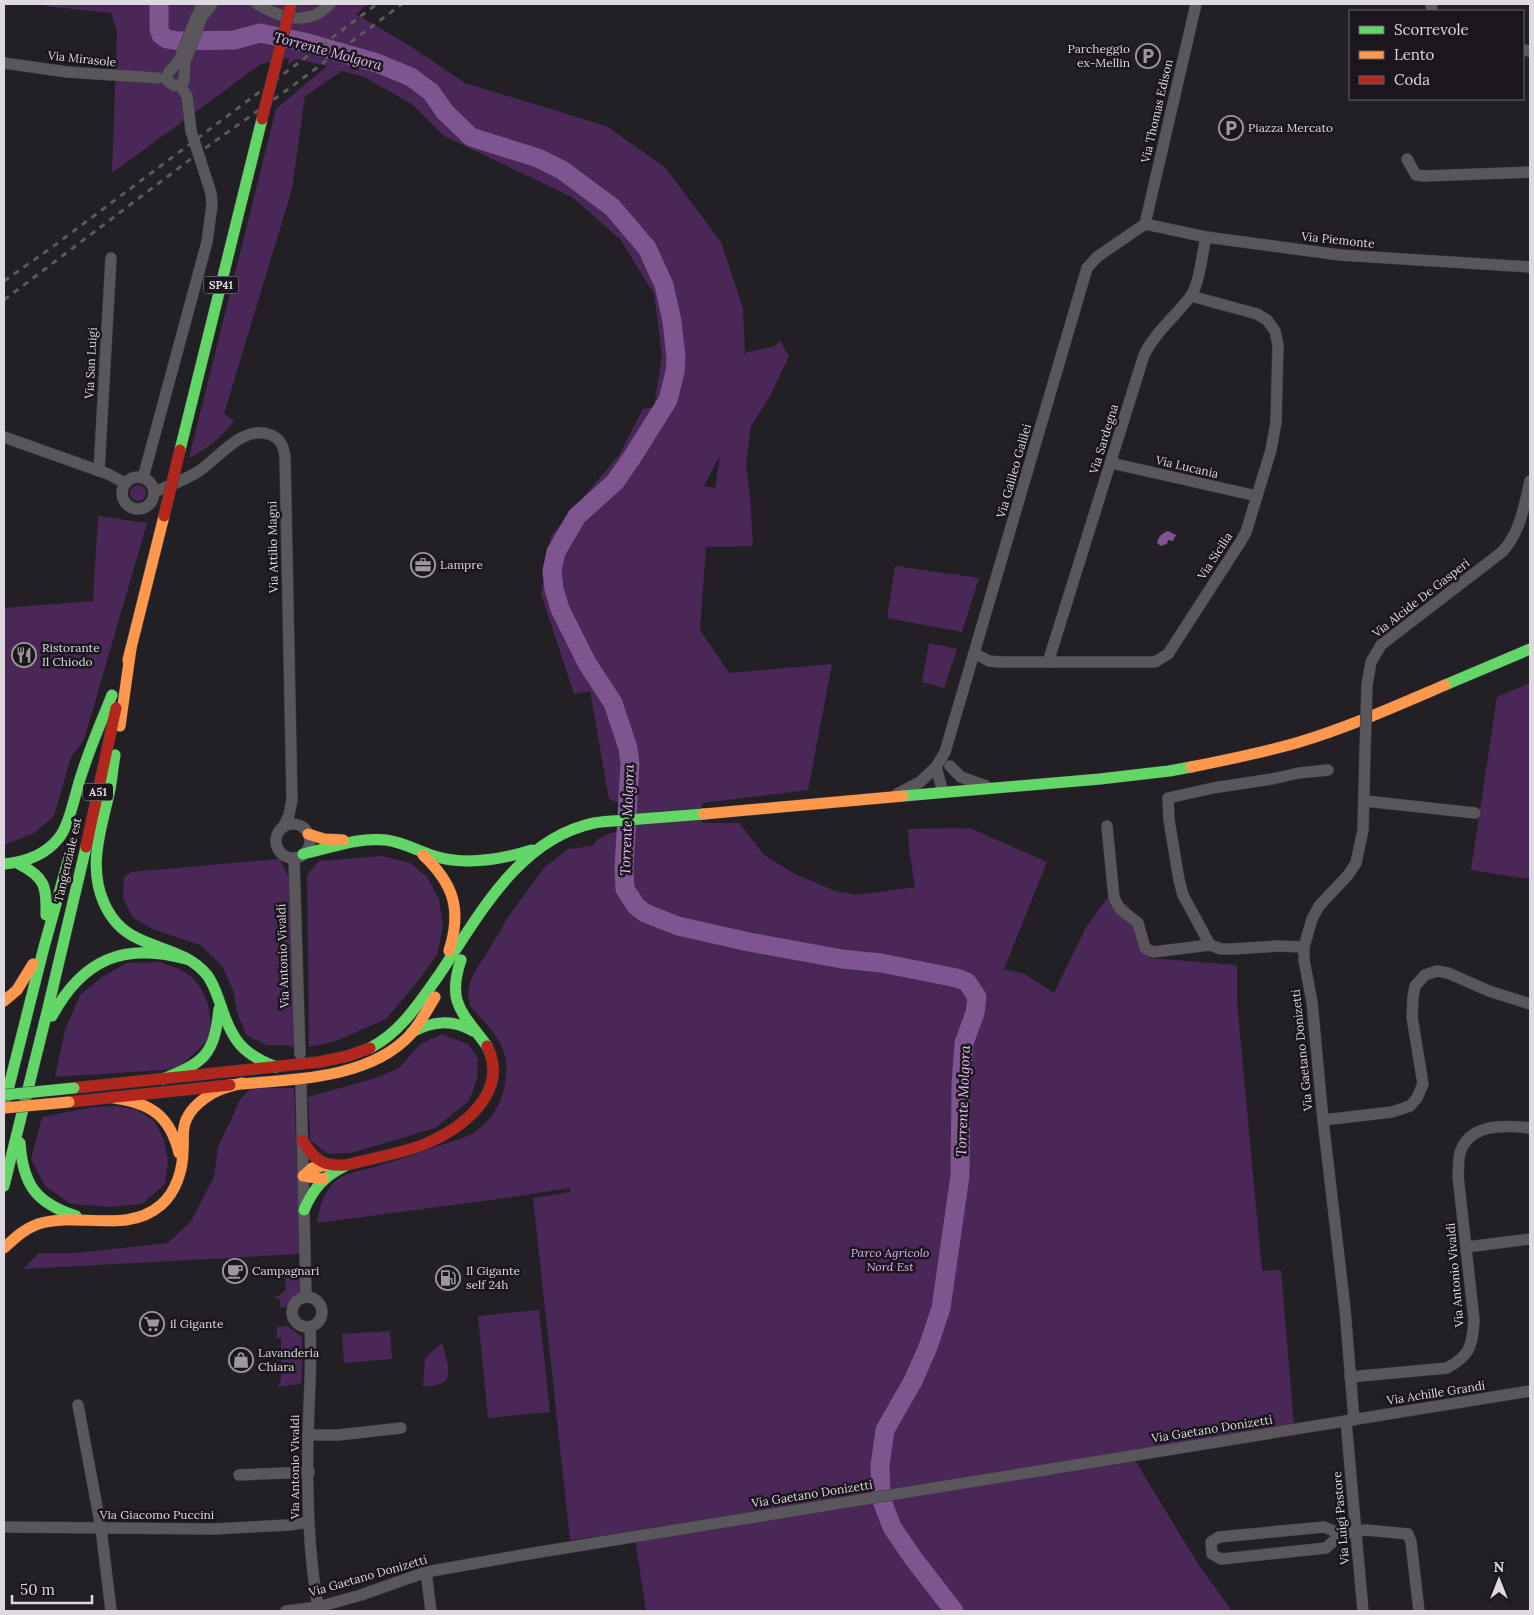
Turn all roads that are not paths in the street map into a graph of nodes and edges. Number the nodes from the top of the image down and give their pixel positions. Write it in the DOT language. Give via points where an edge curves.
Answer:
graph roads {
  1 [pos="203,4"];
  2 [pos="212,4"];
  3 [pos="257,4"];
  4 [pos="291,4"];
  5 [pos="330,4"];
  6 [pos="1196,4"];
  7 [pos="194,28"];
  8 [pos="182,61"];
  9 [pos="4,63"];
  10 [pos="169,81"];
  11 [pos="1407,159"];
  12 [pos="1530,172"];
  13 [pos="1145,224"];
  14 [pos="1206,237"];
  15 [pos="111,258"];
  16 [pos="1530,267"];
  17 [pos="1191,296"];
  18 [pos="4,437"];
  19 [pos="1111,464"];
  20 [pos="99,471"];
  21 [pos="143,478"];
  22 [pos="1530,481"];
  23 [pos="125,483"];
  24 [pos="154,492"];
  25 [pos="1257,496"];
  26 [pos="131,648"];
  27 [pos="1530,648"];
  28 [pos="974,652"];
  29 [pos="1050,662"];
  30 [pos="116,708"];
  31 [pos="945,752"];
  32 [pos="1366,752"];
  33 [pos="936,766"];
  34 [pos="950,766"];
  35 [pos="1328,770"];
  36 [pos="990,788"];
  37 [pos="942,792"];
  38 [pos="894,796"];
  39 [pos="292,800"];
  40 [pos="1365,801"];
  41 [pos="1475,813"];
  42 [pos="595,823"];
  43 [pos="284,826"];
  44 [pos="1107,826"];
  45 [pos="77,829"];
  46 [pos="305,830"];
  47 [pos="363,842"];
  48 [pos="72,845"];
  49 [pos="541,847"];
  50 [pos="418,850"];
  51 [pos="299,856"];
  52 [pos="4,864"];
  53 [pos="19,864"];
  54 [pos="1210,945"];
  55 [pos="1304,946"];
  56 [pos="44,947"];
  57 [pos="186,959"];
  58 [pos="461,960"];
  59 [pos="441,971"];
  60 [pos="4,1001"];
  61 [pos="220,1003"];
  62 [pos="1530,1004"];
  63 [pos="476,1033"];
  64 [pos="410,1034"];
  65 [pos="40,1043"];
  66 [pos="300,1054"];
  67 [pos="276,1067"];
  68 [pos="163,1079"];
  69 [pos="242,1084"];
  70 [pos="301,1086"];
  71 [pos="4,1095"];
  72 [pos="114,1098"];
  73 [pos="4,1107"];
  74 [pos="1323,1120"];
  75 [pos="20,1125"];
  76 [pos="1530,1128"];
  77 [pos="302,1140"];
  78 [pos="328,1165"];
  79 [pos="346,1165"];
  80 [pos="181,1168"];
  81 [pos="303,1176"];
  82 [pos="323,1179"];
  83 [pos="4,1186"];
  84 [pos="304,1210"];
  85 [pos="88,1220"];
  86 [pos="1530,1240"];
  87 [pos="4,1248"];
  88 [pos="1467,1248"];
  89 [pos="306,1296"];
  90 [pos="310,1327"];
  91 [pos="1350,1377"];
  92 [pos="1530,1391"];
  93 [pos="78,1405"];
  94 [pos="1350,1421"];
  95 [pos="401,1428"];
  96 [pos="308,1436"];
  97 [pos="309,1472"];
  98 [pos="239,1475"];
  99 [pos="309,1522"];
  100 [pos="4,1527"];
  101 [pos="101,1528"];
  102 [pos="1287,1530"];
  103 [pos="1356,1532"];
  104 [pos="1341,1534"];
  105 [pos="1290,1552"];
  106 [pos="426,1572"];
  107 [pos="318,1607"];
  108 [pos="111,1611"];
  109 [pos="286,1611"];
  110 [pos="431,1611"];
  111 [pos="1363,1611"];
  112 [pos="1419,1611"];
  1 -- 7 [label="street"];
  2 -- 7 [label="street"];
  3 -- 5 [label="street" via="276,14 295,18 317,14"];
  4 -- 26 [label="main road, SP41, bridge"];
  6 -- 13 [label="street, Via Thomas Edison"];
  7 -- 8 [label="street"];
  8 -- 10 [label="street"];
  8 -- 10 [label="street" via="185,78"];
  9 -- 10 [label="street, Via Mirasole"];
  10 -- 21 [label="street" via="187,96 191,131 211,194 211,218"];
  11 -- 12 [label="street" via="1416,175 1425,176"];
  13 -- 14 [label="street, Via Piemonte"];
  13 -- 28 [label="street, Via Galileo Galilei" via="1097,257 1087,268"];
  14 -- 16 [label="street, Via Piemonte" via="1340,255"];
  14 -- 17 [label="street, Via Sardegna"];
  15 -- 20 [label="street, Via San Luigi"];
  17 -- 19 [label="street, Via Sardegna" via="1148,346"];
  17 -- 25 [label="street, Via Sicilia" via="1257,314 1267,320 1275,331 1278,345 1276,422"];
  18 -- 20 [label="street"];
  19 -- 25 [label="street, Via Lucania"];
  19 -- 29 [label="street, Via Sardegna"];
  20 -- 23 [label="street"];
  21 -- 23 [label="street" via="133,478"];
  21 -- 24 [label="street" via="151,483"];
  22 -- 32 [label="street, Via Alcide De Gasperi, bridge" via="1512,542 1382,644 1371,662 1367,684"];
  23 -- 24 [label="street" via="123,498 136,508 150,503"];
  24 -- 39 [label="street, Via Attilio Magni" via="198,472 251,432 269,434 282,445 285,457"];
  25 -- 29 [label="street, Via Sicilia" via="1241,541 1162,659 1155,662"];
  26 -- 30 [label="main road, SP41"];
  26 -- 53 [label="main road" via="83,769 65,828 43,853"];
  26 -- 57 [label="main road" via="110,789 96,848 95,876 105,906 121,928"];
  27 -- 36 [label="main road" via="1381,712 1296,743 1169,771"];
  28 -- 29 [label="street, Via Sicilia" via="990,661"];
  28 -- 31 [label="street, Via Galileo Galilei"];
  30 -- 45 [label="main road, Tangenziale est / A51"];
  30 -- 65 [label="main road, Tangenziale est / A51"];
  31 -- 33 [label="street, Via Galileo Galilei"];
  31 -- 34 [label="street"];
  32 -- 40 [label="street, Via Gaetano Donizetti"];
  33 -- 37 [label="street"];
  33 -- 38 [label="street, Via Galileo Galilei" via="920,782"];
  34 -- 36 [label="street" via="961,777"];
  34 -- 37 [label="street" via="950,776"];
  35 -- 54 [label="street" via="1168,798 1179,880"];
  36 -- 37 [label="main road"];
  37 -- 38 [label="main road"];
  38 -- 42 [label="main road"];
  39 -- 43 [label="street, Via Attilio Magni"];
  39 -- 46 [label="street, Via Attilio Magni"];
  40 -- 41 [label="street"];
  40 -- 55 [label="street, Via Gaetano Donizetti" via="1356,863 1319,906"];
  42 -- 49 [label="main road" via="573,830"];
  42 -- 58 [label="main road" via="561,842 537,862 496,910"];
  43 -- 46 [label="street" via="293,824"];
  43 -- 51 [label="street" via="277,834 276,844 285,856"];
  44 -- 54 [label="street" via="1114,898 1120,909 1138,923 1145,948 1153,952"];
  46 -- 47 [label="main road" via="324,839"];
  46 -- 51 [label="street" via="309,845"];
  47 -- 50 [label="main road" via="386,840"];
  47 -- 51 [label="main road"];
  48 -- 56 [label="main road, Tangenziale est"];
  49 -- 50 [label="main road" via="511,857 480,861 447,859"];
  49 -- 59 [label="main road" via="510,875 489,901"];
  50 -- 59 [label="main road" via="442,872 453,898 456,915 454,938"];
  51 -- 66 [label="street, Via Antonio Vivaldi"];
  52 -- 53 [label="main road"];
  53 -- 56 [label="main road" via="36,874 47,890"];
  54 -- 55 [label="street" via="1221,949"];
  55 -- 74 [label="street, Via Gaetano Donizetti"];
  56 -- 60 [label="main road" via="17,990"];
  56 -- 73 [label="main road, Tangenziale est"];
  57 -- 61 [label="main road" via="206,973"];
  57 -- 65 [label="main road" via="137,952 103,961 84,974 66,993"];
  58 -- 63 [label="main road" via="455,977 456,999"];
  58 -- 64 [label="main road"];
  59 -- 67 [label="main road" via="395,1031 366,1049 344,1058"];
  61 -- 67 [label="main road" via="231,1035 243,1050 260,1062"];
  61 -- 68 [label="main road" via="217,1034 206,1055 195,1066"];
  62 -- 74 [label="street" via="1489,991 1448,972 1425,975 1415,986 1413,997 1412,1017 1423,1084 1417,1098 1410,1106 1392,1112"];
  63 -- 64 [label="main road" via="460,1024 444,1022 430,1023"];
  63 -- 79 [label="main road" via="489,1050 493,1074 487,1094 475,1109 452,1129 428,1142"];
  64 -- 69 [label="main road" via="372,1062 341,1072"];
  65 -- 75 [label="main road, Tangenziale est / A51"];
  67 -- 68 [label="main road"];
  68 -- 71 [label="main road, bridge"];
  69 -- 72 [label="main road"];
  69 -- 80 [label="main road" via="216,1092 194,1109 184,1128"];
  70 -- 77 [label="street"];
  72 -- 73 [label="main road, bridge"];
  72 -- 80 [label="main road" via="138,1102 163,1118 174,1133"];
  74 -- 91 [label="street, Via Gaetano Donizetti"];
  75 -- 83 [label="main road, Tangenziale est / A51"];
  75 -- 85 [label="main road" via="22,1167 29,1186 38,1198 54,1208"];
  76 -- 88 [label="street, Via Antonio Vivaldi" via="1498,1126 1480,1131 1468,1139 1460,1154 1458,1176"];
  77 -- 78 [label="main road" via="314,1157"];
  77 -- 81 [label="street"];
  78 -- 79 [label="main road"];
  78 -- 81 [label="main road" via="312,1168"];
  79 -- 82 [label="main road"];
  80 -- 85 [label="main road" via="173,1190 150,1213 117,1221"];
  81 -- 82 [label="main road"];
  81 -- 84 [label="street"];
  82 -- 84 [label="main road"];
  84 -- 89 [label="street"];
  85 -- 87 [label="main road" via="36,1225 16,1235"];
  86 -- 88 [label="street"];
  88 -- 91 [label="street, Via Antonio Vivaldi" via="1474,1320 1468,1353 1447,1368"];
  89 -- 90 [label="street" via="316,1298 323,1311 321,1319"];
  89 -- 90 [label="street" via="298,1300 292,1312 296,1322"];
  90 -- 96 [label="street, Via Antonio Vivaldi"];
  91 -- 94 [label="street, Via Gaetano Donizetti"];
  92 -- 94 [label="street, Via Achille Grandi"];
  93 -- 101 [label="street"];
  94 -- 103 [label="street, Via Luigi Pastore"];
  94 -- 106 [label="street, Via Gaetano Donizetti"];
  95 -- 96 [label="street"];
  96 -- 97 [label="street, Via Antonio Vivaldi"];
  97 -- 98 [label="street"];
  97 -- 99 [label="street, Via Antonio Vivaldi"];
  99 -- 101 [label="street, Via Giacomo Puccini" via="213,1529"];
  99 -- 107 [label="street, Via Antonio Vivaldi"];
  100 -- 101 [label="street, Via Giacomo Puccini"];
  101 -- 108 [label="street"];
  102 -- 104 [label="street" via="1324,1527"];
  102 -- 105 [label="street"];
  102 -- 105 [label="street" via="1218,1537 1211,1542 1212,1554 1221,1559"];
  103 -- 104 [label="street"];
  103 -- 111 [label="street, Via Luigi Pastore"];
  103 -- 112 [label="street" via="1408,1534"];
  104 -- 105 [label="street" via="1326,1548"];
  106 -- 107 [label="street, Via Gaetano Donizetti"];
  106 -- 110 [label="street"];
  107 -- 109 [label="street, Via Gaetano Donizetti"];
}
